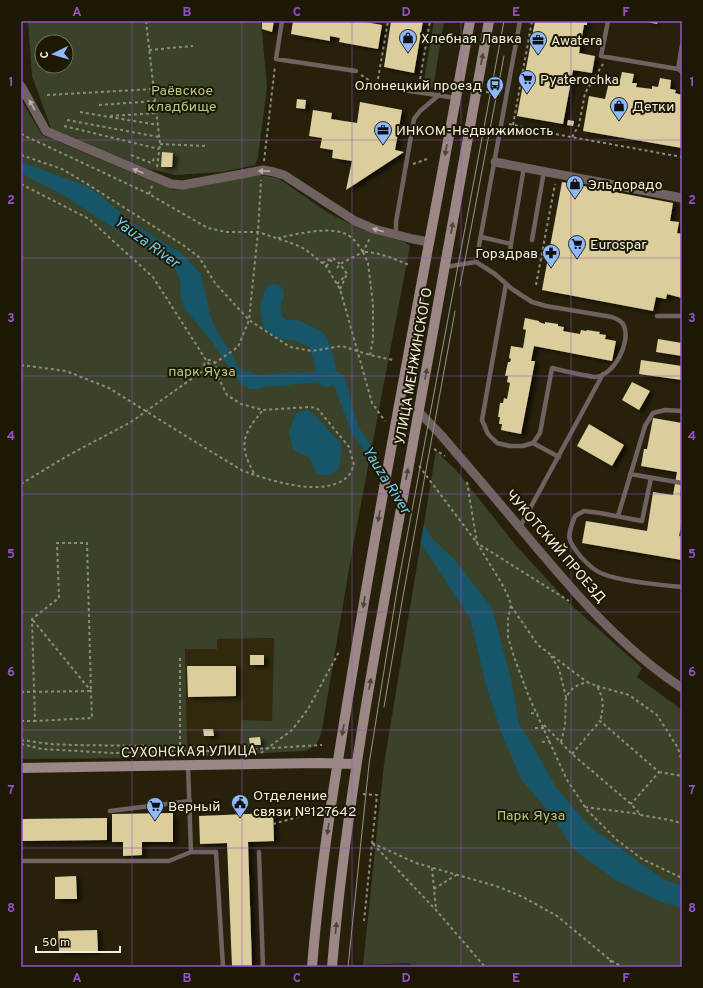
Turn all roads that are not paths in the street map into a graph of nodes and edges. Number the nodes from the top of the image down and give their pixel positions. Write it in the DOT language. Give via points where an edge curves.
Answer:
graph roads {
  1 [pos="282,21"];
  2 [pos="470,21"];
  3 [pos="489,21"];
  4 [pos="520,21"];
  5 [pos="608,21"];
  6 [pos="682,45"];
  7 [pos="680,70"];
  8 [pos="356,71"];
  9 [pos="21,86"];
  10 [pos="377,86"];
  11 [pos="439,95"];
  12 [pos="456,98"];
  13 [pos="495,162"];
  14 [pos="524,167"];
  15 [pos="544,171"];
  16 [pos="682,198"];
  17 [pos="396,235"];
  18 [pos="481,237"];
  19 [pos="532,240"];
  20 [pos="429,242"];
  21 [pos="511,244"];
  22 [pos="509,258"];
  23 [pos="476,262"];
  24 [pos="445,267"];
  25 [pos="506,284"];
  26 [pos="657,316"];
  27 [pos="682,316"];
  28 [pos="603,374"];
  29 [pos="419,412"];
  30 [pos="682,412"];
  31 [pos="533,443"];
  32 [pos="558,457"];
  33 [pos="630,474"];
  34 [pos="650,478"];
  35 [pos="682,483"];
  36 [pos="618,516"];
  37 [pos="520,527"];
  38 [pos="682,587"];
  39 [pos="682,688"];
  40 [pos="184,761"];
  41 [pos="337,763"];
  42 [pos="356,764"];
  43 [pos="21,768"];
  44 [pos="190,801"];
  45 [pos="110,811"];
  46 [pos="191,852"];
  47 [pos="259,852"];
  48 [pos="21,861"];
  49 [pos="223,967"];
  50 [pos="263,967"];
  51 [pos="312,967"];
  52 [pos="332,967"];
  1 -- 8 [label="lane" via="276,58"];
  2 -- 12 [label="main road, УЛИЦА МЕНЖИНСКОГО"];
  24 -- 3 [label="main road, УЛИЦА МЕНЖИНСКОГО, one-way"];
  4 -- 13 [label="lane"];
  5 -- 7 [label="lane" via="601,56"];
  6 -- 7 [label="lane"];
  17 -- 9 [label="street, one-way" via="355,221 284,175 274,172 263,170 183,185 154,178 46,131"];
  10 -- 11 [label="lane"];
  11 -- 12 [label="lane"];
  11 -- 17 [label="lane" via="420,111 414,120 396,222"];
  12 -- 20 [label="main road, УЛИЦА МЕНЖИНСКОГО, one-way"];
  13 -- 14 [label="street"];
  13 -- 18 [label="lane"];
  14 -- 15 [label="street"];
  14 -- 21 [label="lane"];
  15 -- 16 [label="street"];
  15 -- 19 [label="lane"];
  17 -- 20 [label="street"];
  18 -- 21 [label="lane"];
  18 -- 23 [label="lane"];
  20 -- 41 [label="main road, УЛИЦА МЕНЖИНСКОГО, one-way" via="370,564"];
  21 -- 22 [label="lane"];
  23 -- 24 [label="lane"];
  23 -- 25 [label="lane"];
  29 -- 24 [label="main road, УЛИЦА МЕНЖИНСКОГО, one-way"];
  25 -- 28 [label="lane" via="532,302 620,320 624,325 624,346 617,362"];
  25 -- 31 [label="lane" via="482,420 488,434 497,443 510,446"];
  26 -- 27 [label="lane"];
  28 -- 31 [label="lane" via="595,377 552,368 540,433"];
  28 -- 32 [label="lane"];
  29 -- 37 [label="street, ЧУКОТСКИЙ ПРОЕЗД"];
  42 -- 29 [label="main road, УЛИЦА МЕНЖИНСКОГО, one-way"];
  30 -- 33 [label="lane" via="665,410 653,413 645,426"];
  31 -- 32 [label="lane"];
  32 -- 37 [label="lane"];
  33 -- 34 [label="lane"];
  33 -- 36 [label="lane"];
  34 -- 35 [label="lane"];
  34 -- 36 [label="lane" via="642,521"];
  36 -- 38 [label="lane" via="584,511 574,516 569,531 570,544 598,572 611,577"];
  37 -- 39 [label="street, ЧУКОТСКИЙ ПРОЕЗД" via="578,596 615,634"];
  40 -- 41 [label="main road, СУХОНСКАЯ УЛИЦА"];
  40 -- 43 [label="main road, СУХОНСКАЯ УЛИЦА"];
  40 -- 44 [label="lane"];
  41 -- 42 [label="main road, СУХОНСКАЯ УЛИЦА"];
  41 -- 51 [label="main road, УЛИЦА МЕНЖИНСКОГО, one-way" via="317,906"];
  52 -- 42 [label="main road, УЛИЦА МЕНЖИНСКОГО, one-way" via="337,906"];
  44 -- 45 [label="lane"];
  44 -- 46 [label="lane"];
  46 -- 48 [label="lane" via="170,861"];
  46 -- 49 [label="lane" via="216,852"];
  47 -- 50 [label="lane"];
}
